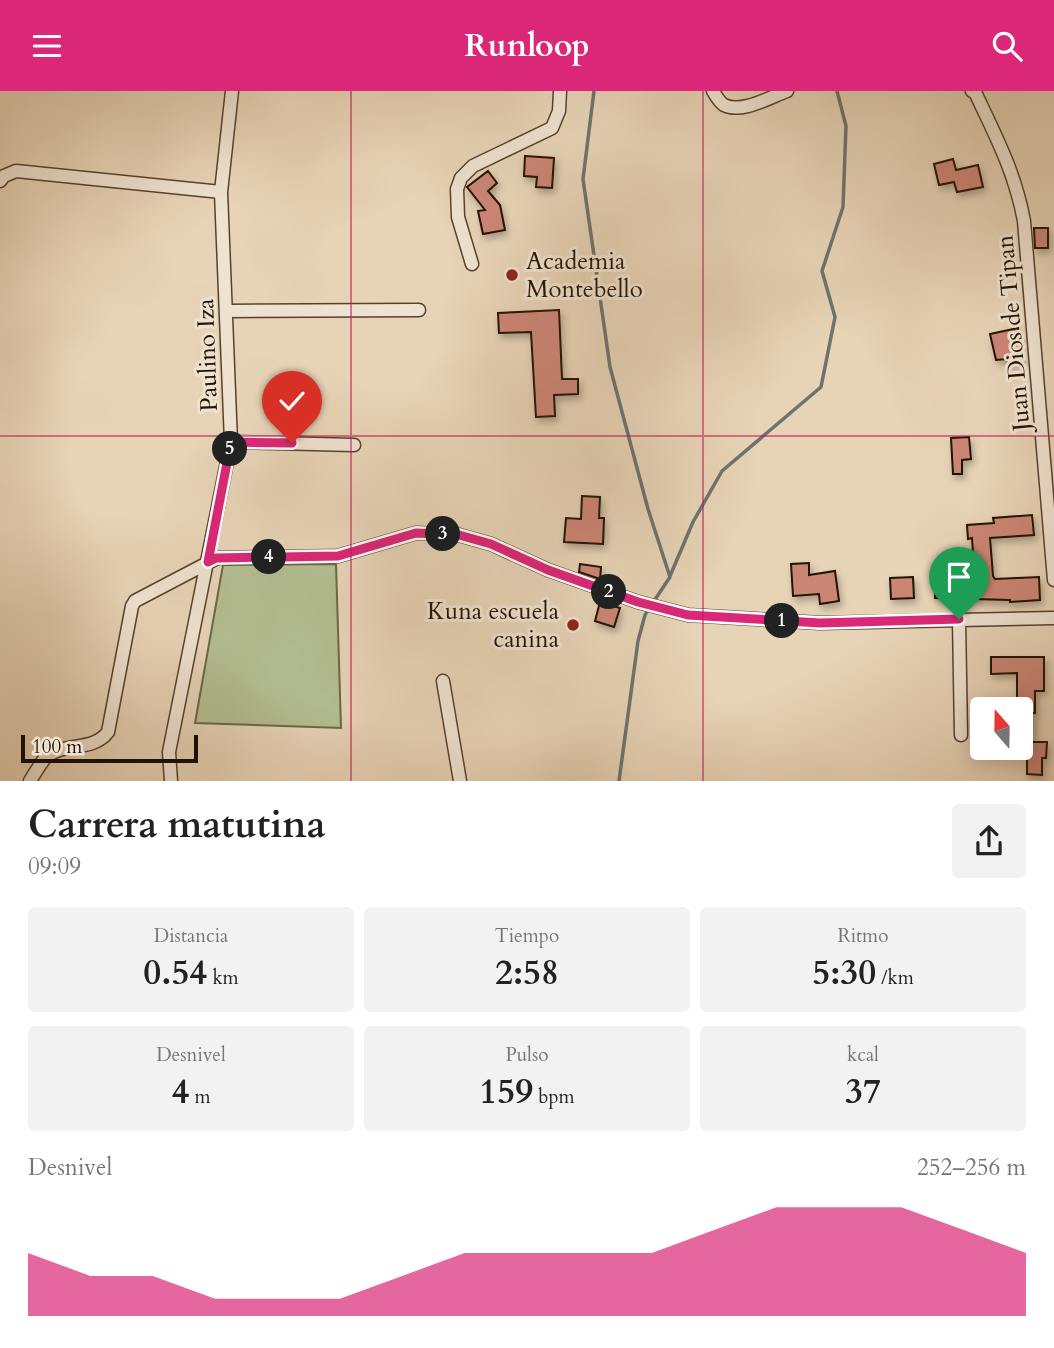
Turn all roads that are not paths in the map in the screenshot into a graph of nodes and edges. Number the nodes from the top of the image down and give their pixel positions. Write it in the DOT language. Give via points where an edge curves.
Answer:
graph roads {
  1 [pos="232,91"];
  2 [pos="560,91"];
  3 [pos="713,91"];
  4 [pos="787,91"];
  5 [pos="974,91"];
  6 [pos="0,181"];
  7 [pos="221,192"];
  8 [pos="472,264"];
  9 [pos="419,310"];
  10 [pos="228,311"];
  11 [pos="1054,409"];
  12 [pos="1041,412"];
  13 [pos="231,442"];
  14 [pos="354,445"];
  15 [pos="1053,536"];
  16 [pos="1053,560"];
  17 [pos="208,562"];
  18 [pos="1054,580"];
  19 [pos="1054,618"];
  20 [pos="959,619"];
  21 [pos="443,681"];
  22 [pos="961,735"];
  23 [pos="30,781"];
  24 [pos="172,781"];
  25 [pos="460,781"];
  1 -- 7 [label="street, Paulino Iza"];
  2 -- 8 [label="street" via="552,128 473,166 461,178 456,204"];
  3 -- 4 [label="street" via="721,104 728,106 747,106"];
  5 -- 12 [label="street, Juan Dios de Tipan" via="1011,166 1019,194"];
  6 -- 7 [label="street" via="16,171"];
  7 -- 10 [label="street, Paulino Iza"];
  9 -- 10 [label="street"];
  10 -- 13 [label="street, Paulino Iza"];
  11 -- 12 [label="street"];
  12 -- 15 [label="street, Juan Dios de Tipan"];
  13 -- 14 [label="street"];
  13 -- 17 [label="street, Paulino Iza"];
  15 -- 16 [label="street, Juan Dios de Tipan"];
  16 -- 18 [label="street, Juan Dios de Tipan"];
  17 -- 20 [label="street" via="216,558 338,556 416,533 459,535 638,602 688,615 820,623"];
  17 -- 23 [label="street" via="135,601 107,732 96,742 46,757"];
  17 -- 24 [label="street, Paulino Iza" via="169,752"];
  19 -- 20 [label="street"];
  20 -- 22 [label="street"];
  21 -- 25 [label="street"];
}
